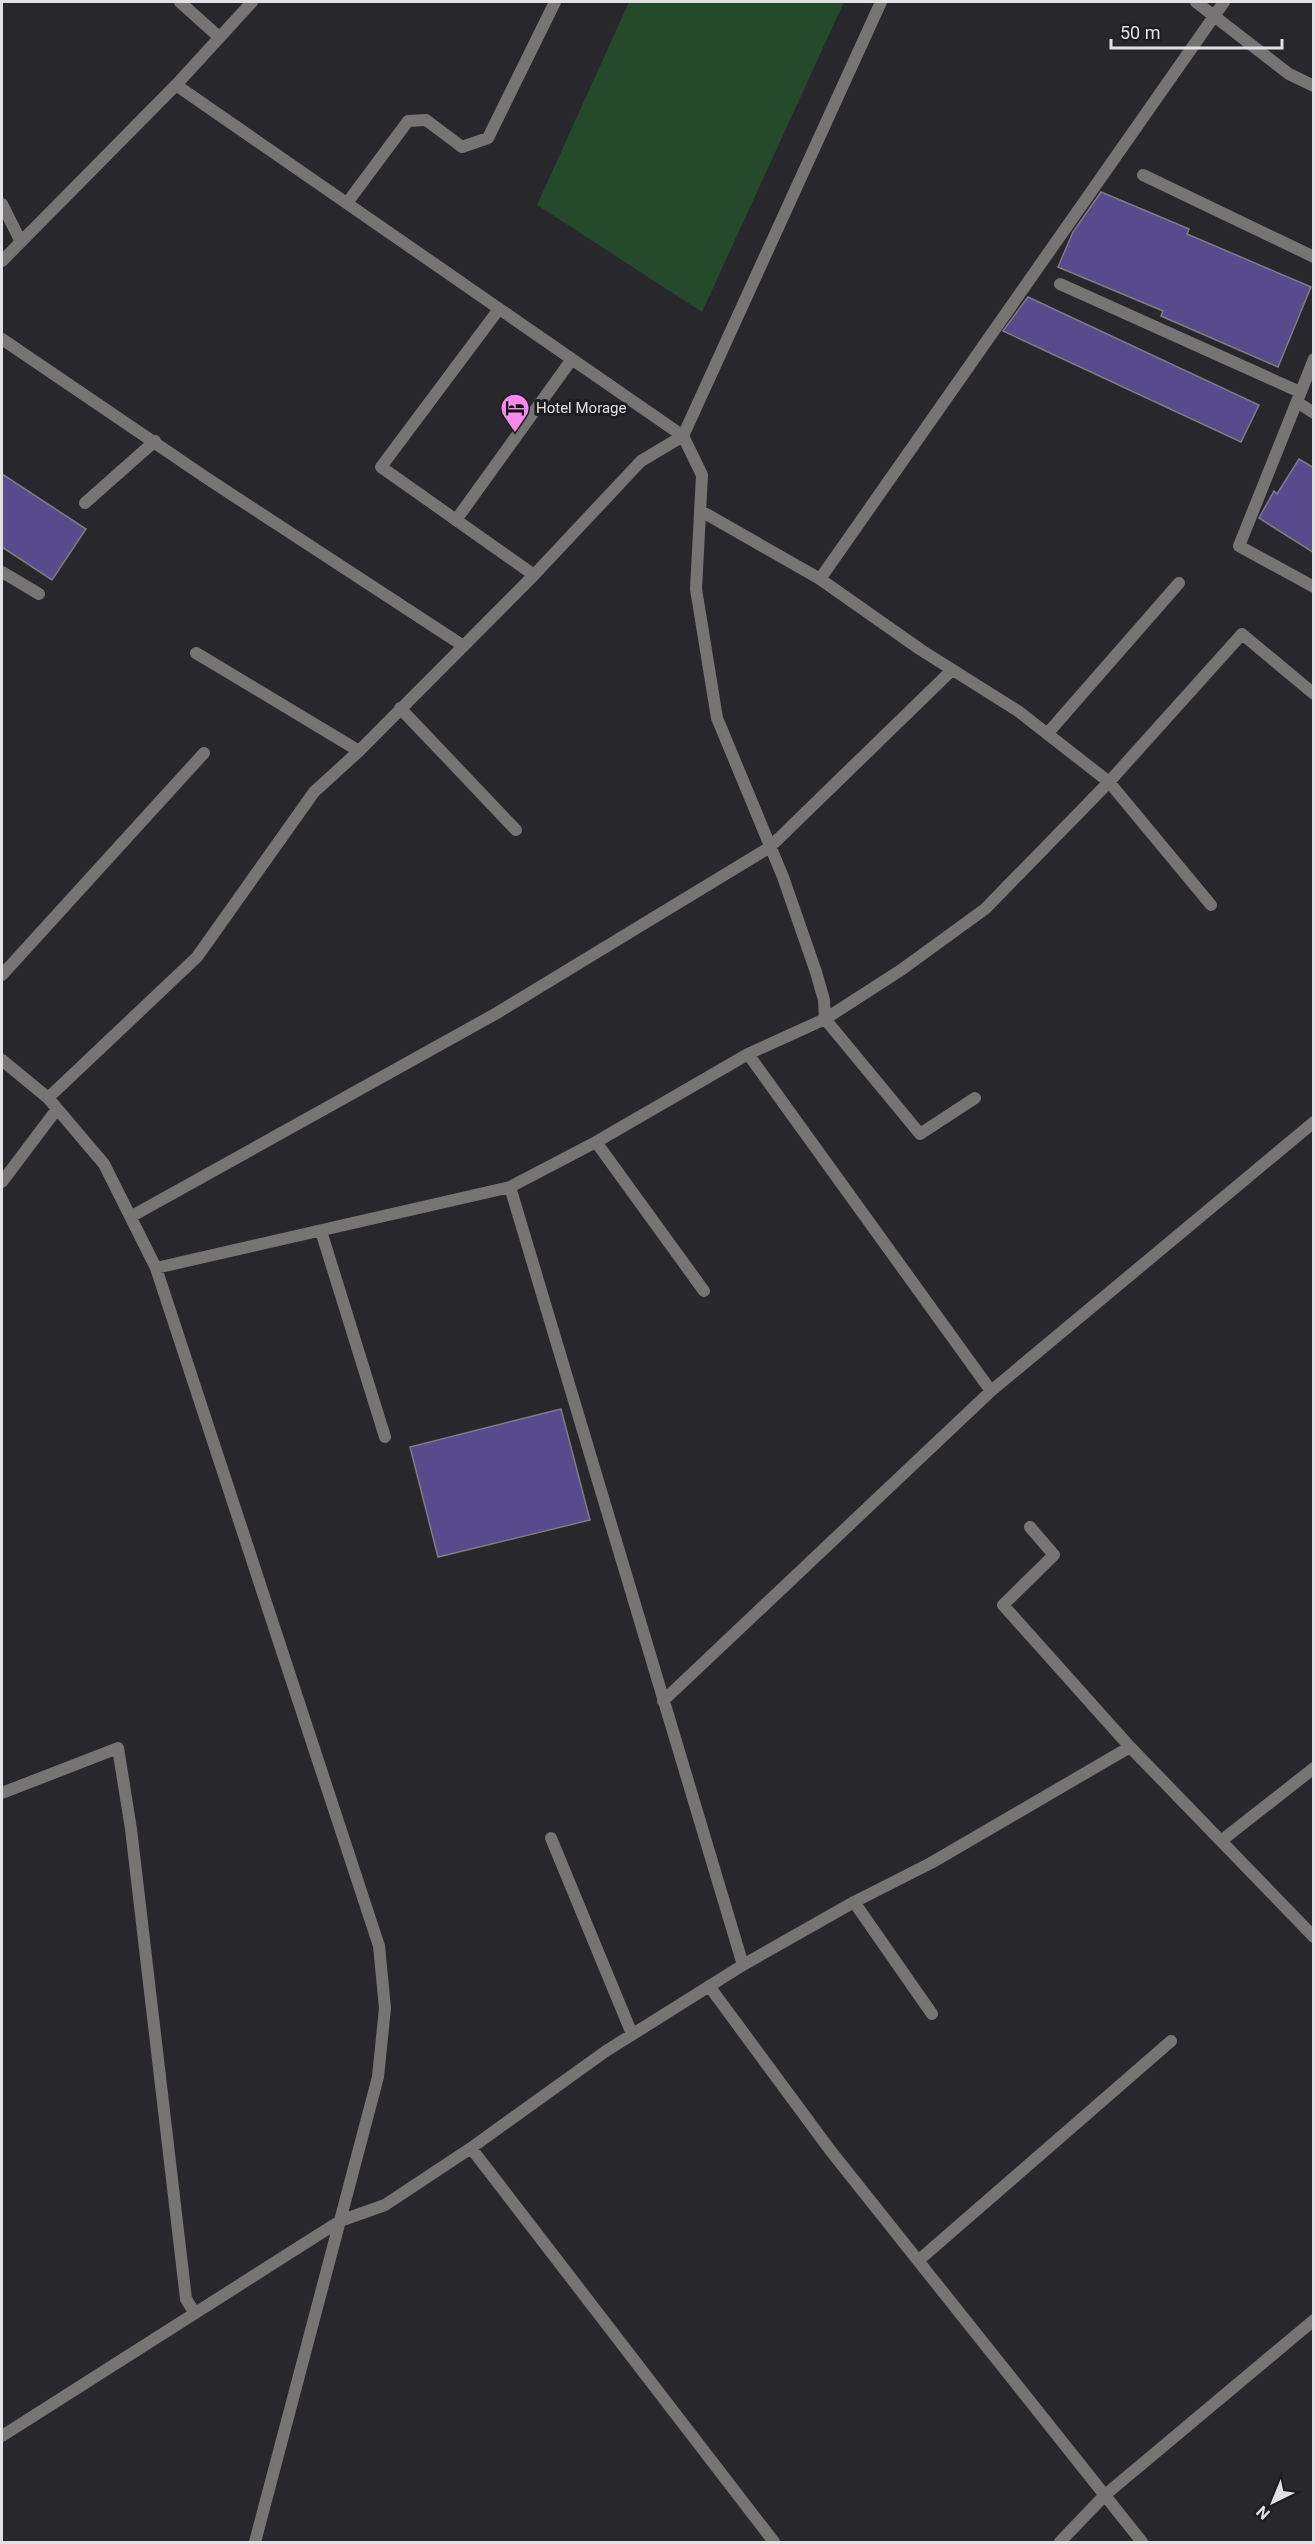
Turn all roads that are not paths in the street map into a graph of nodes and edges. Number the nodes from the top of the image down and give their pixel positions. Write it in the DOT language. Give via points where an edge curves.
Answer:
graph roads {
  1 [pos="180,2"];
  2 [pos="252,2"];
  3 [pos="555,2"];
  4 [pos="881,2"];
  5 [pos="1196,2"];
  6 [pos="1224,2"];
  7 [pos="1214,15"];
  8 [pos="219,38"];
  9 [pos="176,85"];
  10 [pos="1314,86"];
  11 [pos="1143,175"];
  12 [pos="347,203"];
  13 [pos="2,204"];
  14 [pos="21,242"];
  15 [pos="1314,257"];
  16 [pos="2,261"];
  17 [pos="1060,284"];
  18 [pos="499,309"];
  19 [pos="2,339"];
  20 [pos="1314,358"];
  21 [pos="572,359"];
  22 [pos="1298,397"];
  23 [pos="1314,413"];
  24 [pos="683,436"];
  25 [pos="155,441"];
  26 [pos="85,503"];
  27 [pos="701,511"];
  28 [pos="456,520"];
  29 [pos="2,572"];
  30 [pos="534,575"];
  31 [pos="820,579"];
  32 [pos="1179,583"];
  33 [pos="1314,587"];
  34 [pos="39,594"];
  35 [pos="462,645"];
  36 [pos="196,653"];
  37 [pos="952,670"];
  38 [pos="1314,694"];
  39 [pos="400,708"];
  40 [pos="1047,734"];
  41 [pos="360,751"];
  42 [pos="204,753"];
  43 [pos="1110,782"];
  44 [pos="516,830"];
  45 [pos="771,847"];
  46 [pos="1211,905"];
  47 [pos="2,975"];
  48 [pos="825,1019"];
  49 [pos="748,1054"];
  50 [pos="2,1060"];
  51 [pos="48,1098"];
  52 [pos="975,1098"];
  53 [pos="57,1109"];
  54 [pos="1314,1122"];
  55 [pos="596,1142"];
  56 [pos="2,1182"];
  57 [pos="510,1187"];
  58 [pos="132,1216"];
  59 [pos="321,1231"];
  60 [pos="156,1268"];
  61 [pos="704,1291"];
  62 [pos="991,1391"];
  63 [pos="384,1437"];
  64 [pos="1030,1527"];
  65 [pos="663,1701"];
  66 [pos="1130,1747"];
  67 [pos="1314,1768"];
  68 [pos="2,1793"];
  69 [pos="551,1838"];
  70 [pos="1221,1841"];
  71 [pos="854,1902"];
  72 [pos="1314,1937"];
  73 [pos="743,1965"];
  74 [pos="710,1986"];
  75 [pos="932,2014"];
  76 [pos="632,2034"];
  77 [pos="1171,2041"];
  78 [pos="471,2148"];
  79 [pos="340,2221"];
  80 [pos="919,2259"];
  81 [pos="194,2312"];
  82 [pos="1314,2320"];
  83 [pos="2,2436"];
  84 [pos="1105,2495"];
  85 [pos="255,2542"];
  86 [pos="774,2542"];
  87 [pos="1060,2542"];
  88 [pos="1142,2542"];
  1 -- 8 [label="street"];
  2 -- 8 [label="street"];
  3 -- 12 [label="street" via="488,138 462,147 426,120 408,121"];
  4 -- 24 [label="street"];
  5 -- 7 [label="street"];
  6 -- 7 [label="street"];
  7 -- 10 [label="street" via="1289,74"];
  7 -- 31 [label="street"];
  8 -- 9 [label="street"];
  9 -- 12 [label="street"];
  9 -- 14 [label="street"];
  11 -- 15 [label="street"];
  12 -- 18 [label="street"];
  13 -- 14 [label="street"];
  14 -- 16 [label="street"];
  17 -- 22 [label="street"];
  18 -- 21 [label="street"];
  18 -- 28 [label="street" via="381,467"];
  19 -- 25 [label="street"];
  20 -- 22 [label="street"];
  21 -- 24 [label="street"];
  21 -- 28 [label="street"];
  22 -- 23 [label="street"];
  22 -- 33 [label="street" via="1239,546"];
  24 -- 27 [label="street" via="702,475"];
  24 -- 30 [label="street" via="641,461"];
  25 -- 26 [label="street"];
  25 -- 35 [label="street"];
  27 -- 31 [label="street"];
  27 -- 45 [label="street" via="696,589 717,718"];
  28 -- 30 [label="street"];
  29 -- 34 [label="street"];
  30 -- 35 [label="street"];
  31 -- 37 [label="street"];
  32 -- 40 [label="street"];
  35 -- 39 [label="street"];
  36 -- 41 [label="street"];
  37 -- 40 [label="street"];
  37 -- 45 [label="street"];
  38 -- 43 [label="street" via="1242,634"];
  39 -- 41 [label="street"];
  39 -- 44 [label="street"];
  40 -- 43 [label="street"];
  41 -- 51 [label="street" via="314,792 197,957"];
  42 -- 47 [label="street"];
  43 -- 46 [label="street"];
  43 -- 48 [label="street" via="985,909"];
  45 -- 48 [label="street" via="816,972"];
  45 -- 58 [label="street" via="497,1013"];
  48 -- 49 [label="street"];
  48 -- 52 [label="street" via="920,1134"];
  49 -- 55 [label="street"];
  49 -- 62 [label="street"];
  50 -- 51 [label="street"];
  51 -- 53 [label="street"];
  53 -- 56 [label="street"];
  53 -- 58 [label="street" via="104,1164"];
  54 -- 62 [label="street"];
  55 -- 57 [label="street"];
  55 -- 61 [label="street"];
  57 -- 59 [label="street"];
  57 -- 65 [label="street"];
  58 -- 60 [label="street"];
  59 -- 60 [label="street"];
  59 -- 63 [label="street"];
  60 -- 79 [label="street" via="379,1946 385,2008 378,2077"];
  62 -- 65 [label="street"];
  64 -- 66 [label="street" via="1054,1556 1003,1605"];
  65 -- 73 [label="street"];
  66 -- 70 [label="street"];
  66 -- 71 [label="street" via="931,1863"];
  67 -- 70 [label="street"];
  68 -- 81 [label="street" via="118,1748 186,2299"];
  69 -- 76 [label="street"];
  70 -- 72 [label="street"];
  71 -- 73 [label="street"];
  71 -- 75 [label="street"];
  73 -- 74 [label="street"];
  74 -- 76 [label="street"];
  74 -- 80 [label="street" via="830,2150"];
  76 -- 78 [label="street"];
  77 -- 80 [label="street"];
  78 -- 79 [label="street" via="385,2205"];
  78 -- 86 [label="street"];
  79 -- 81 [label="street"];
  79 -- 85 [label="street"];
  80 -- 84 [label="street"];
  81 -- 83 [label="street"];
  82 -- 84 [label="street"];
  84 -- 87 [label="street"];
  84 -- 88 [label="street"];
}
